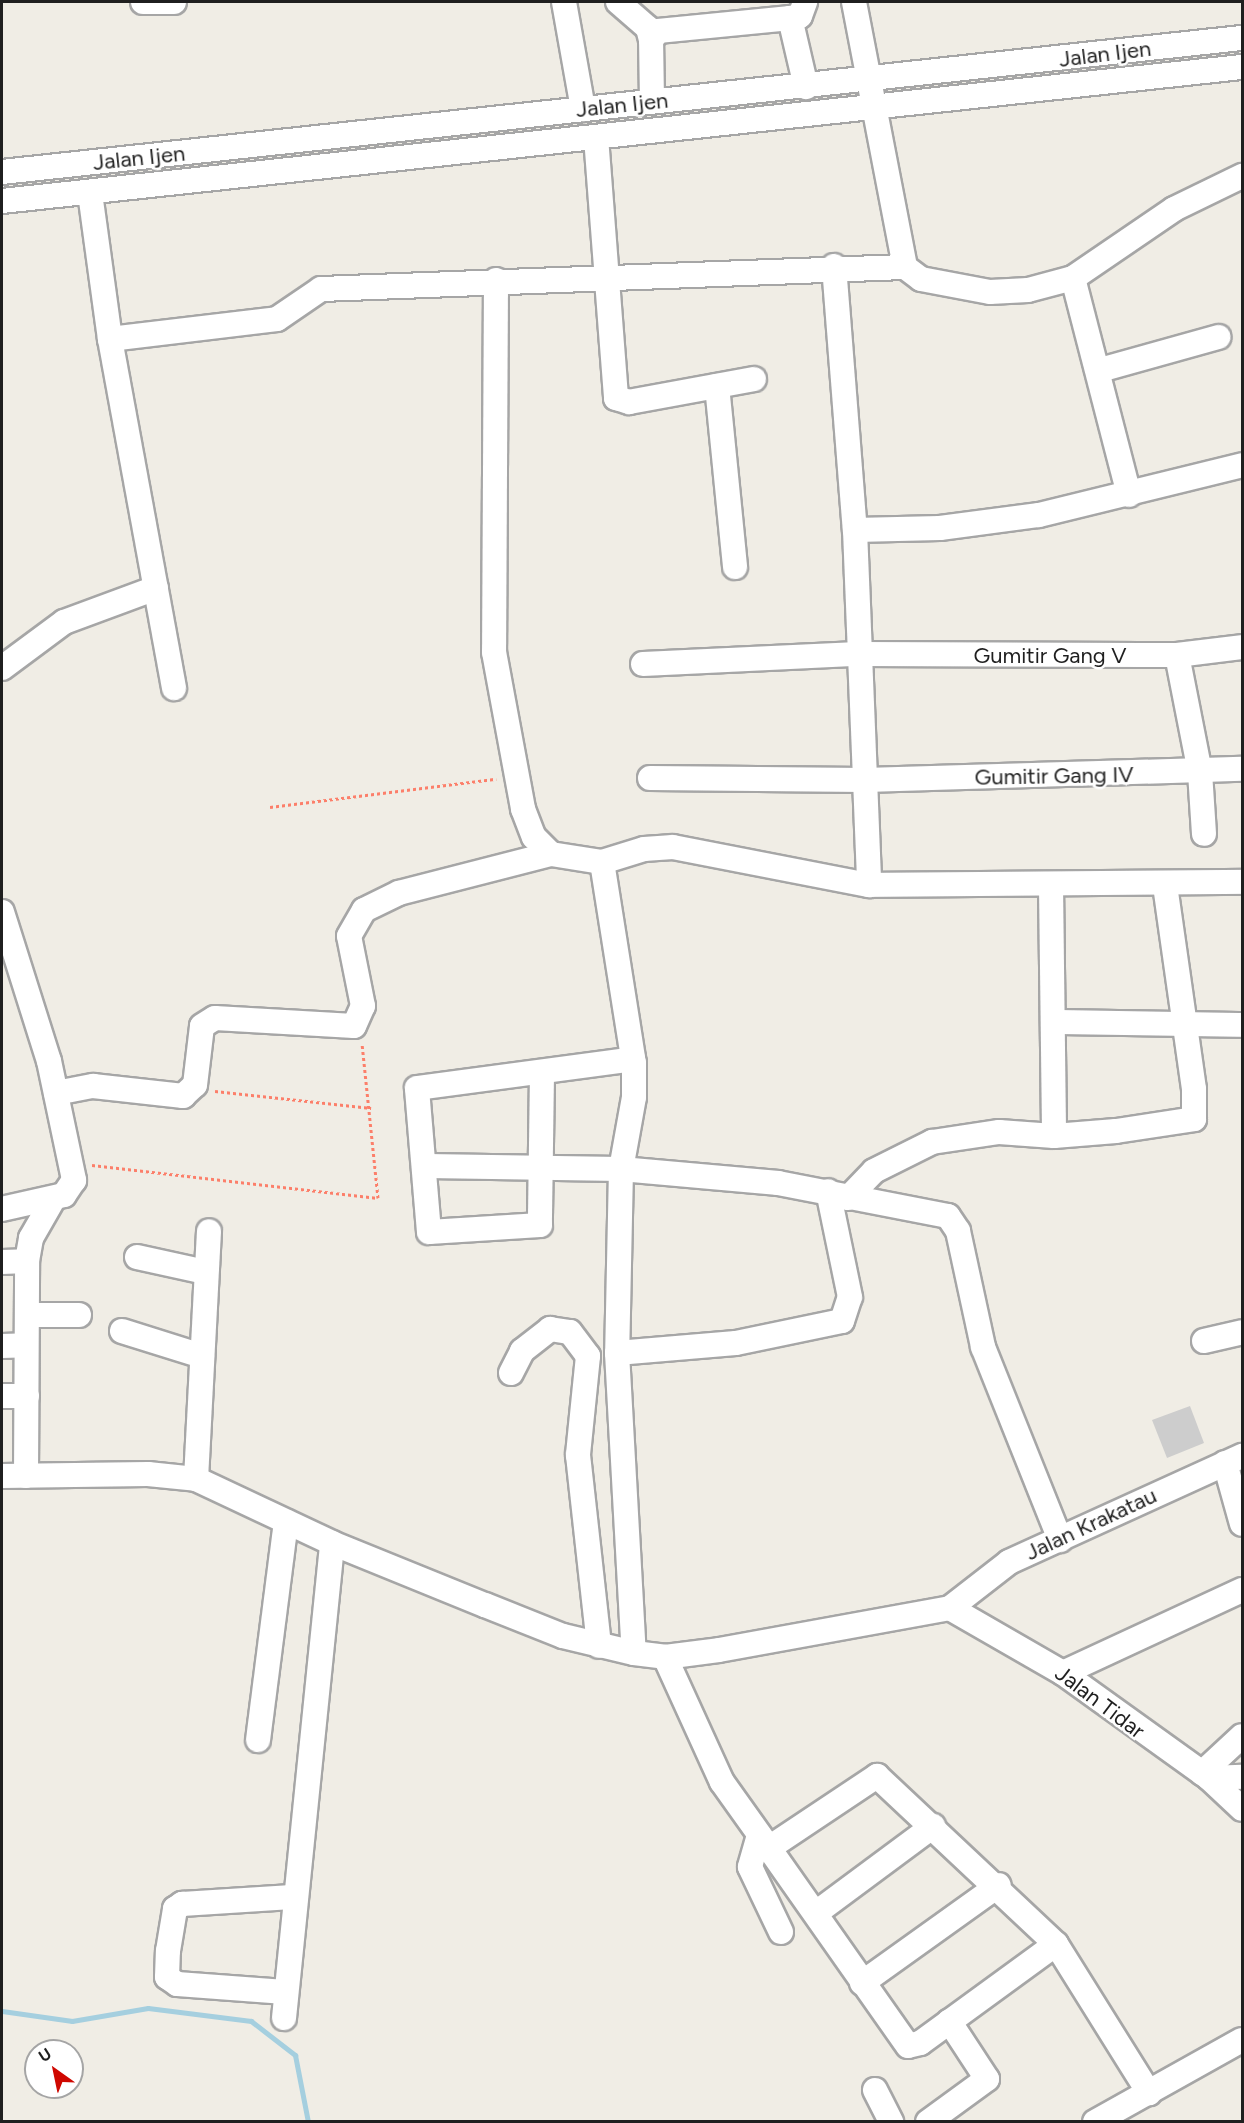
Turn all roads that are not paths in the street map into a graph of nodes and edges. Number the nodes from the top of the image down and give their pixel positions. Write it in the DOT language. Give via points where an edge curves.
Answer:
graph roads {
  1 [pos="143,2"];
  2 [pos="174,2"];
  3 [pos="564,2"];
  4 [pos="618,2"];
  5 [pos="855,2"];
  6 [pos="798,10"];
  7 [pos="1242,38"];
  8 [pos="651,40"];
  9 [pos="1242,67"];
  10 [pos="873,81"];
  11 [pos="807,87"];
  12 [pos="652,101"];
  13 [pos="583,109"];
  14 [pos="878,110"];
  15 [pos="596,137"];
  16 [pos="115,161"];
  17 [pos="2,172"];
  18 [pos="1242,176"];
  19 [pos="119,189"];
  20 [pos="90,192"];
  21 [pos="2,201"];
  22 [pos="834,266"];
  23 [pos="905,267"];
  24 [pos="607,277"];
  25 [pos="1073,278"];
  26 [pos="496,280"];
  27 [pos="1218,337"];
  28 [pos="110,339"];
  29 [pos="1100,370"];
  30 [pos="754,379"];
  31 [pos="717,386"];
  32 [pos="1242,465"];
  33 [pos="1129,495"];
  34 [pos="855,530"];
  35 [pos="735,567"];
  36 [pos="156,588"];
  37 [pos="1242,647"];
  38 [pos="858,654"];
  39 [pos="1177,655"];
  40 [pos="643,664"];
  41 [pos="2,668"];
  42 [pos="174,688"];
  43 [pos="1242,769"];
  44 [pos="1200,772"];
  45 [pos="650,778"];
  46 [pos="865,780"];
  47 [pos="1204,834"];
  48 [pos="550,854"];
  49 [pos="602,862"];
  50 [pos="1242,882"];
  51 [pos="869,885"];
  52 [pos="1051,885"];
  53 [pos="1165,886"];
  54 [pos="2,912"];
  55 [pos="1055,1022"];
  56 [pos="1185,1023"];
  57 [pos="1242,1025"];
  58 [pos="633,1059"];
  59 [pos="542,1073"];
  60 [pos="56,1093"];
  61 [pos="1054,1136"];
  62 [pos="427,1166"];
  63 [pos="543,1168"];
  64 [pos="621,1169"];
  65 [pos="838,1195"];
  66 [pos="54,1198"];
  67 [pos="2,1209"];
  68 [pos="209,1231"];
  69 [pos="137,1257"];
  70 [pos="27,1261"];
  71 [pos="2,1262"];
  72 [pos="205,1272"];
  73 [pos="27,1315"];
  74 [pos="79,1315"];
  75 [pos="122,1331"];
  76 [pos="1242,1332"];
  77 [pos="1204,1341"];
  78 [pos="26,1345"];
  79 [pos="2,1346"];
  80 [pos="617,1353"];
  81 [pos="202,1356"];
  82 [pos="512,1372"];
  83 [pos="2,1396"];
  84 [pos="27,1396"];
  85 [pos="1234,1460"];
  86 [pos="2,1476"];
  87 [pos="26,1476"];
  88 [pos="196,1479"];
  89 [pos="286,1522"];
  90 [pos="1242,1524"];
  91 [pos="1060,1540"];
  92 [pos="332,1543"];
  93 [pos="1242,1590"];
  94 [pos="950,1608"];
  95 [pos="598,1646"];
  96 [pos="634,1653"];
  97 [pos="665,1657"];
  98 [pos="1063,1673"];
  99 [pos="1242,1736"];
  100 [pos="258,1740"];
  101 [pos="1206,1775"];
  102 [pos="1242,1777"];
  103 [pos="1242,1809"];
  104 [pos="933,1826"];
  105 [pos="764,1842"];
  106 [pos="999,1885"];
  107 [pos="292,1897"];
  108 [pos="816,1913"];
  109 [pos="781,1932"];
  110 [pos="1056,1944"];
  111 [pos="862,1983"];
  112 [pos="285,1992"];
  113 [pos="284,2018"];
  114 [pos="949,2021"];
  115 [pos="1242,2040"];
  116 [pos="875,2090"];
  117 [pos="1149,2093"];
  118 [pos="891,2121"];
  119 [pos="928,2121"];
  120 [pos="1095,2121"];
  1 -- 2 [label="street"];
  3 -- 13 [label="street"];
  4 -- 8 [label="street" via="648,28"];
  5 -- 10 [label="street"];
  6 -- 8 [label="street" via="670,26"];
  6 -- 11 [label="street"];
  7 -- 10 [label="street, Jalan Ijen"];
  8 -- 12 [label="street"];
  9 -- 14 [label="street, Jalan Ijen"];
  10 -- 11 [label="street, Jalan Ijen"];
  10 -- 14 [label="street"];
  11 -- 12 [label="street, Jalan Ijen"];
  12 -- 13 [label="street, Jalan Ijen"];
  13 -- 16 [label="street, Jalan Ijen"];
  14 -- 15 [label="street, Jalan Ijen"];
  14 -- 23 [label="street"];
  15 -- 19 [label="street, Jalan Ijen"];
  15 -- 24 [label="street"];
  16 -- 17 [label="street, Jalan Ijen"];
  16 -- 19 [label="street"];
  18 -- 25 [label="street" via="1174,209"];
  19 -- 20 [label="street, Jalan Ijen"];
  20 -- 21 [label="street, Jalan Ijen"];
  20 -- 28 [label="street"];
  22 -- 23 [label="street"];
  22 -- 24 [label="street"];
  22 -- 34 [label="street"];
  23 -- 25 [label="street" via="937,286 990,292 1028,290"];
  24 -- 26 [label="street"];
  24 -- 31 [label="street" via="616,398 629,402"];
  25 -- 29 [label="street"];
  26 -- 28 [label="street" via="321,289 277,319"];
  26 -- 48 [label="street" via="494,652 515,776 530,829"];
  27 -- 29 [label="street"];
  28 -- 36 [label="street"];
  29 -- 33 [label="street"];
  30 -- 31 [label="street"];
  31 -- 35 [label="street"];
  32 -- 33 [label="street"];
  33 -- 34 [label="street" via="974,525"];
  34 -- 38 [label="street"];
  36 -- 41 [label="street" via="64,622"];
  36 -- 42 [label="street"];
  37 -- 39 [label="street, Gumitir Gang V"];
  38 -- 39 [label="street, Gumitir Gang V"];
  38 -- 40 [label="street, Gumitir Gang V"];
  38 -- 46 [label="street"];
  39 -- 44 [label="street"];
  43 -- 44 [label="street, Gumitir Gang IV"];
  44 -- 46 [label="street, Gumitir Gang IV"];
  44 -- 47 [label="street"];
  45 -- 46 [label="street, Gumitir Gang IV"];
  46 -- 51 [label="street"];
  48 -- 49 [label="street"];
  48 -- 60 [label="street" via="399,893 364,910 350,936 363,1006 358,1021 341,1029 214,1018 202,1026 193,1089 183,1096 93,1086"];
  49 -- 51 [label="street" via="673,847"];
  49 -- 58 [label="street"];
  50 -- 53 [label="street"];
  51 -- 52 [label="street"];
  52 -- 53 [label="street"];
  52 -- 55 [label="street"];
  53 -- 56 [label="street"];
  54 -- 60 [label="street"];
  55 -- 56 [label="street"];
  55 -- 61 [label="street"];
  56 -- 57 [label="street"];
  56 -- 61 [label="street" via="1194,1119 1177,1125"];
  58 -- 59 [label="street"];
  58 -- 64 [label="street" via="634,1098"];
  59 -- 62 [label="street" via="417,1088"];
  59 -- 63 [label="street"];
  60 -- 66 [label="street" via="74,1180"];
  61 -- 65 [label="street" via="999,1132 932,1142 874,1171"];
  62 -- 63 [label="street"];
  62 -- 63 [label="street" via="429,1232 540,1225"];
  63 -- 64 [label="street"];
  64 -- 65 [label="street"];
  64 -- 80 [label="street"];
  65 -- 80 [label="street" via="850,1297 842,1321 736,1343"];
  65 -- 91 [label="street" via="940,1213 954,1221 983,1347"];
  66 -- 67 [label="street"];
  66 -- 70 [label="street" via="31,1238"];
  68 -- 72 [label="street"];
  69 -- 72 [label="street"];
  70 -- 71 [label="street"];
  70 -- 73 [label="street"];
  72 -- 81 [label="street"];
  73 -- 74 [label="street"];
  73 -- 78 [label="street"];
  75 -- 81 [label="street"];
  76 -- 77 [label="street"];
  78 -- 79 [label="street"];
  78 -- 84 [label="street"];
  80 -- 96 [label="street"];
  81 -- 88 [label="street"];
  82 -- 95 [label="street" via="522,1351 550,1329 570,1332 588,1356 578,1455"];
  83 -- 84 [label="street"];
  84 -- 87 [label="street"];
  85 -- 90 [label="street"];
  85 -- 91 [label="street, Jalan Krakatau"];
  86 -- 87 [label="street"];
  87 -- 88 [label="street" via="148,1473"];
  88 -- 89 [label="street"];
  89 -- 92 [label="street"];
  89 -- 100 [label="street"];
  91 -- 94 [label="street, Jalan Krakatau" via="1009,1562"];
  92 -- 95 [label="street"];
  92 -- 107 [label="street"];
  93 -- 98 [label="street"];
  94 -- 97 [label="street"];
  94 -- 98 [label="street, Jalan Tidar"];
  95 -- 96 [label="street"];
  96 -- 97 [label="street"];
  97 -- 105 [label="street" via="722,1782"];
  98 -- 101 [label="street, Jalan Tidar"];
  99 -- 101 [label="street"];
  101 -- 102 [label="street"];
  101 -- 103 [label="street, Jalan Tidar"];
  104 -- 105 [label="street" via="872,1776"];
  104 -- 106 [label="street"];
  104 -- 108 [label="street"];
  105 -- 108 [label="street"];
  105 -- 109 [label="street" via="750,1867"];
  106 -- 110 [label="street"];
  106 -- 111 [label="street"];
  107 -- 112 [label="street"];
  107 -- 112 [label="street" via="182,1904 175,1909 168,1951 167,1977 177,1984"];
  108 -- 111 [label="street"];
  110 -- 114 [label="street"];
  110 -- 117 [label="street"];
  111 -- 114 [label="street" via="908,2046"];
  112 -- 113 [label="street"];
  114 -- 119 [label="street" via="987,2079"];
  115 -- 117 [label="street"];
  116 -- 118 [label="street"];
  117 -- 120 [label="street"];
}
